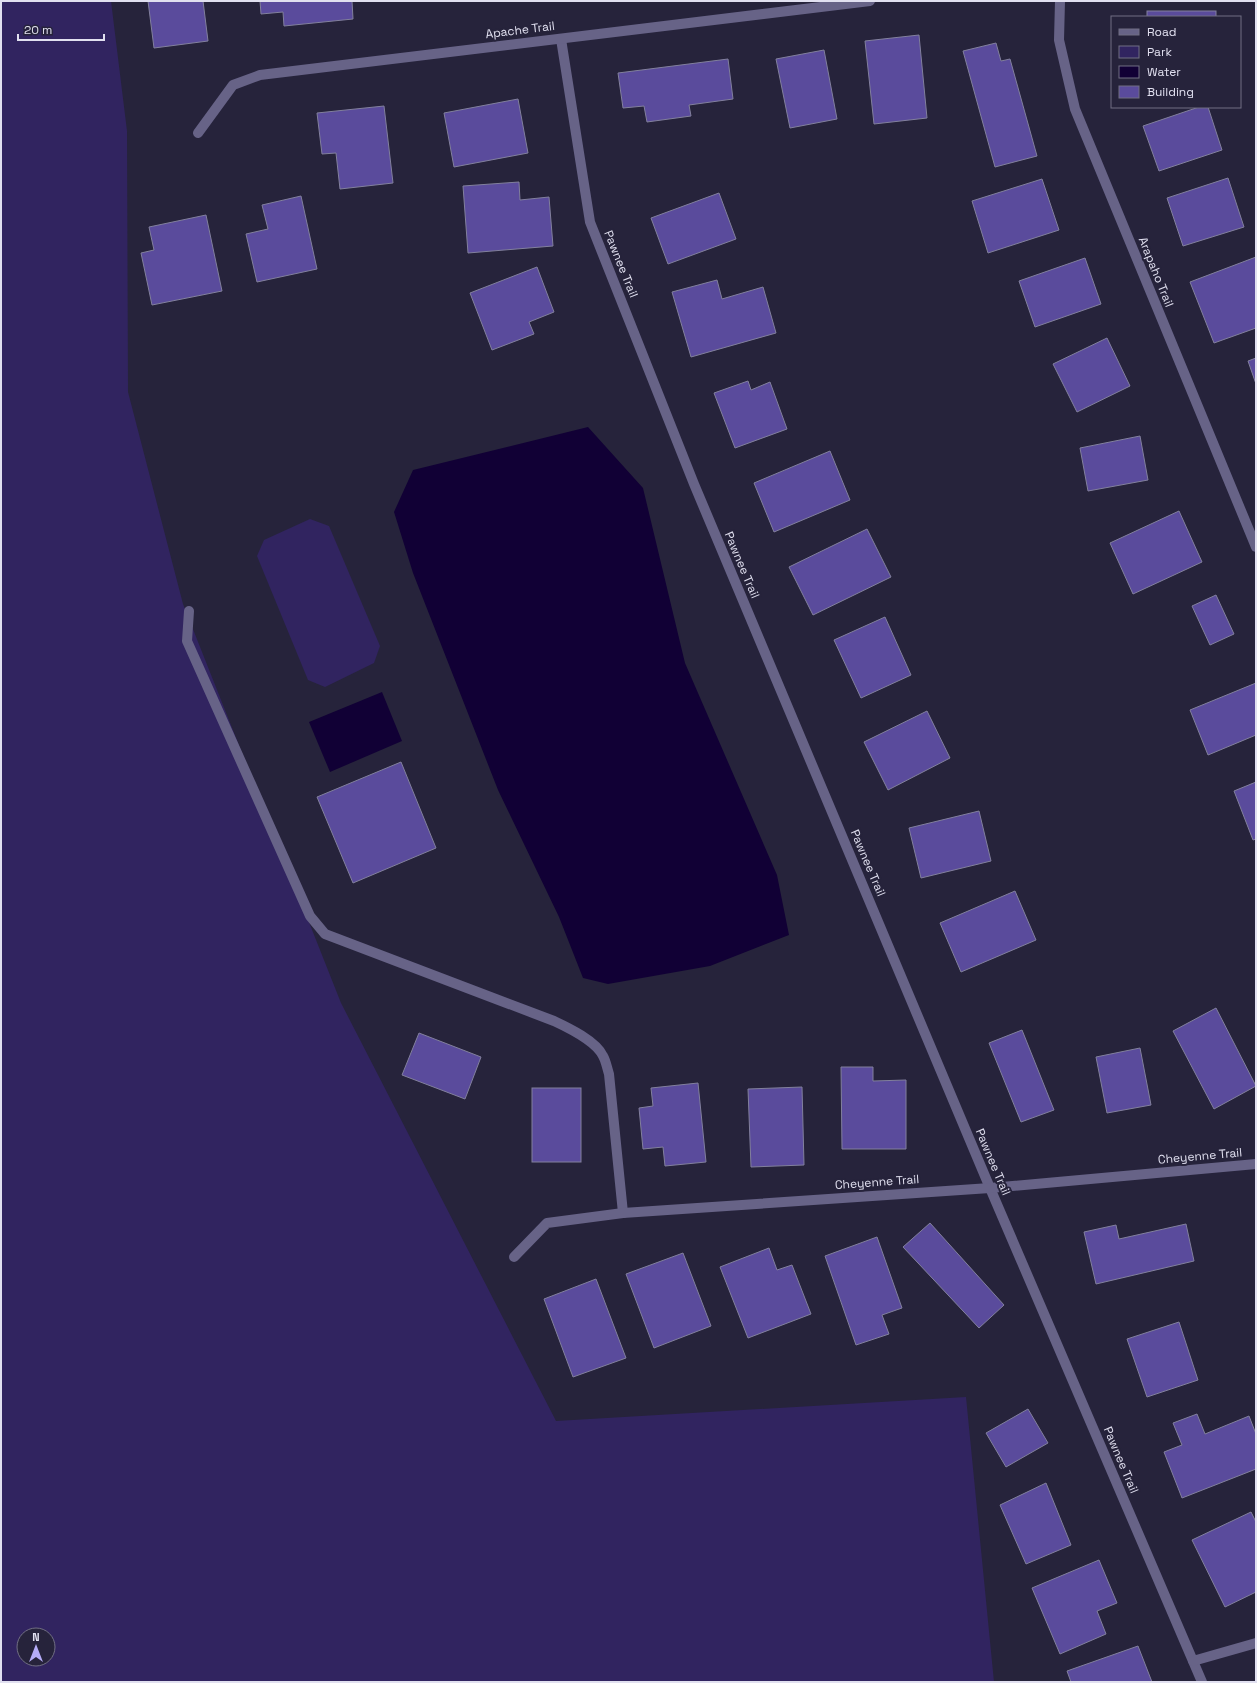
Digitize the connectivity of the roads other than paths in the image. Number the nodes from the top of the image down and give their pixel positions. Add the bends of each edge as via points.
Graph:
1 (870, 1) edge
2 (1060, 1) edge
3 (560, 39) junction
4 (198, 133) dead end
5 (1256, 547) edge
6 (189, 611) dead end
7 (1256, 1164) edge
8 (990, 1188) junction
9 (623, 1213) junction
10 (514, 1257) dead end
11 (1256, 1643) edge
12 (1193, 1661) junction
13 (1202, 1682) edge

1 - 3 street, Apache Trail
2 - 5 street, Arapaho Trail via 1059,40 1075,109
3 - 4 street, Apache Trail via 260,75 233,85
3 - 8 street, Pawnee Trail via 590,222 694,484
6 - 9 street via 187,641 310,916 325,934 554,1021 578,1033 594,1046 602,1054 609,1074
7 - 8 street, Cheyenne Trail
8 - 9 street, Cheyenne Trail
8 - 12 street, Pawnee Trail
9 - 10 street, Cheyenne Trail via 547,1223
11 - 12 street
12 - 13 street, Pawnee Trail

